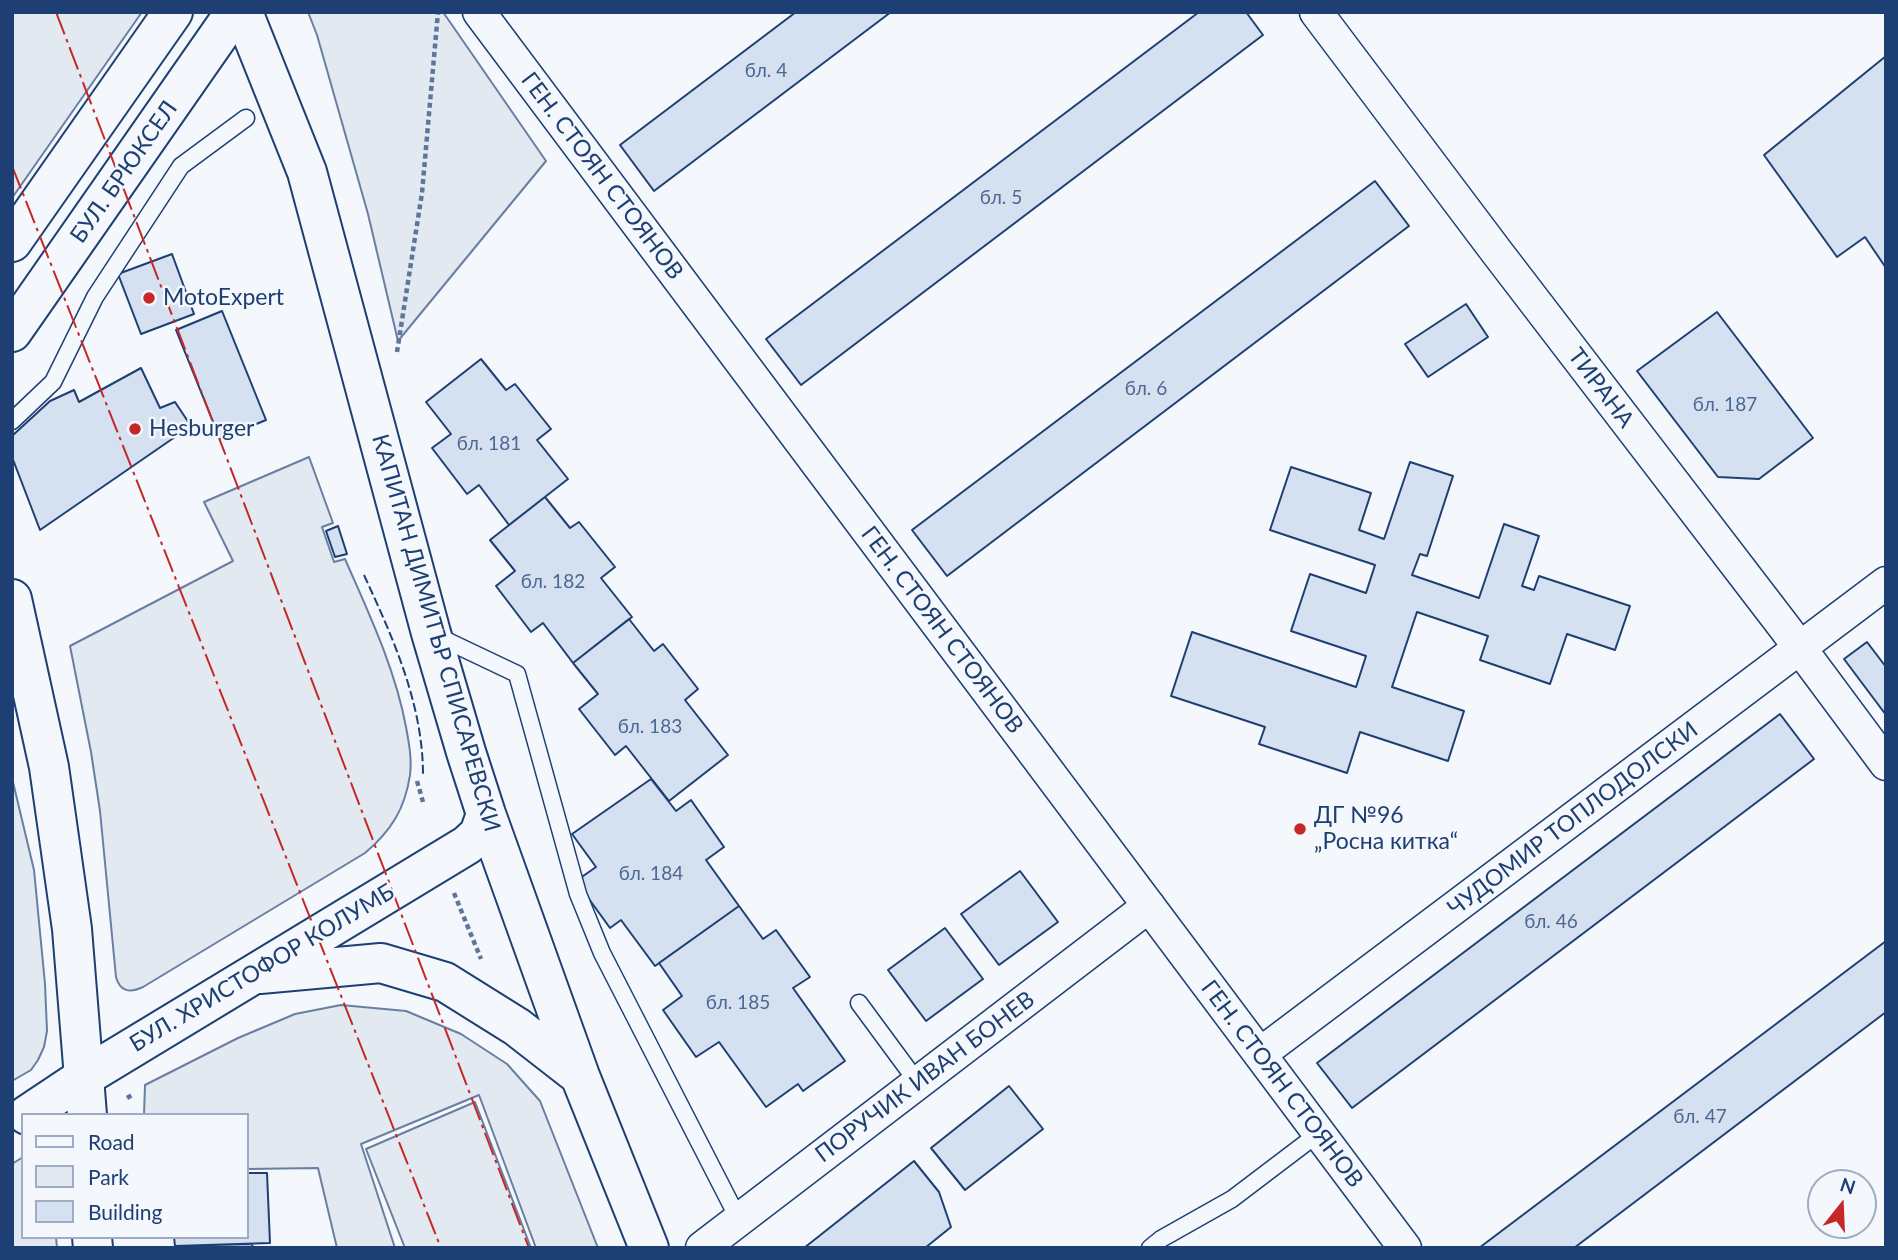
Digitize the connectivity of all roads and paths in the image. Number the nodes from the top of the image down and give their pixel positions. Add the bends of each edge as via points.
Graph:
1 (173, 12) edge
2 (235, 12) edge
3 (243, 12) edge
4 (438, 12) edge
5 (479, 12) edge
6 (1316, 12) edge
7 (246, 118) dead end
8 (12, 242) edge
9 (12, 332) edge
10 (397, 352) dead end
11 (12, 421) edge
12 (1886, 583) edge
13 (12, 599) edge
14 (432, 633) junction
15 (1800, 648) junction
16 (1886, 764) edge
17 (417, 781) dead end
18 (424, 802) dead end
19 (486, 814) junction
20 (454, 891) dead end
21 (1149, 906) junction
22 (483, 963) dead end
23 (251, 975) junction
24 (859, 1003) dead end
25 (1260, 1054) junction
26 (580, 1076) junction
27 (83, 1077) junction
28 (918, 1083) junction
29 (26, 1110) edge
30 (87, 1113) edge
31 (1319, 1133) junction
32 (739, 1220) junction
33 (649, 1248) edge
34 (702, 1248) edge
35 (1150, 1248) edge
36 (1405, 1248) edge

1 - 8 street
2 - 9 street, БУЛ. БРЮКСЕЛ
3 - 14 street, КАПИТАН ДИМИТЪР СПИСАРЕВСКИ via 307,172
4 - 10 path via 422,193
5 - 21 street, ГЕН. СТОЯН СТОЯНОВ
6 - 15 street, ТИРАНА
7 - 11 lane via 181,166 95,296 52,382
12 - 15 street, ЧУДОМИР ТОПЛОДОЛСКИ
13 - 27 street via 49,767 72,929
14 - 19 street, КАПИТАН ДИМИТЪР СПИСАРЕВСКИ
14 - 32 lane via 517,674 578,894 602,953
15 - 16 street, ТИРАНА
15 - 25 street, ЧУДОМИР ТОПЛОДОЛСКИ
17 - 18 path
19 - 23 street, БУЛ. ХРИСТОФОР КОЛУМБ via 479,834 467,845
19 - 26 street, КАПИТАН ДИМИТЪР СПИСАРЕВСКИ
20 - 22 path
21 - 25 street, ГЕН. СТОЯН СТОЯНОВ
21 - 28 street, ПОРУЧИК ИВАН БОНЕВ
23 - 26 street via 381,962 445,982 517,1027
23 - 27 street, БУЛ. ХРИСТОФОР КОЛУМБ
24 - 28 lane
25 - 31 street, ГЕН. СТОЯН СТОЯНОВ
26 - 33 street, КАПИТАН ДИМИТЪР СПИСАРЕВСКИ
27 - 29 street, БУЛ. ХРИСТОФОР КОЛУМБ
27 - 30 street
28 - 32 street, ПОРУЧИК ИВАН БОНЕВ
31 - 35 lane via 1232,1199
31 - 36 street, ГЕН. СТОЯН СТОЯНОВ
32 - 34 street, ПОРУЧИК ИВАН БОНЕВ

